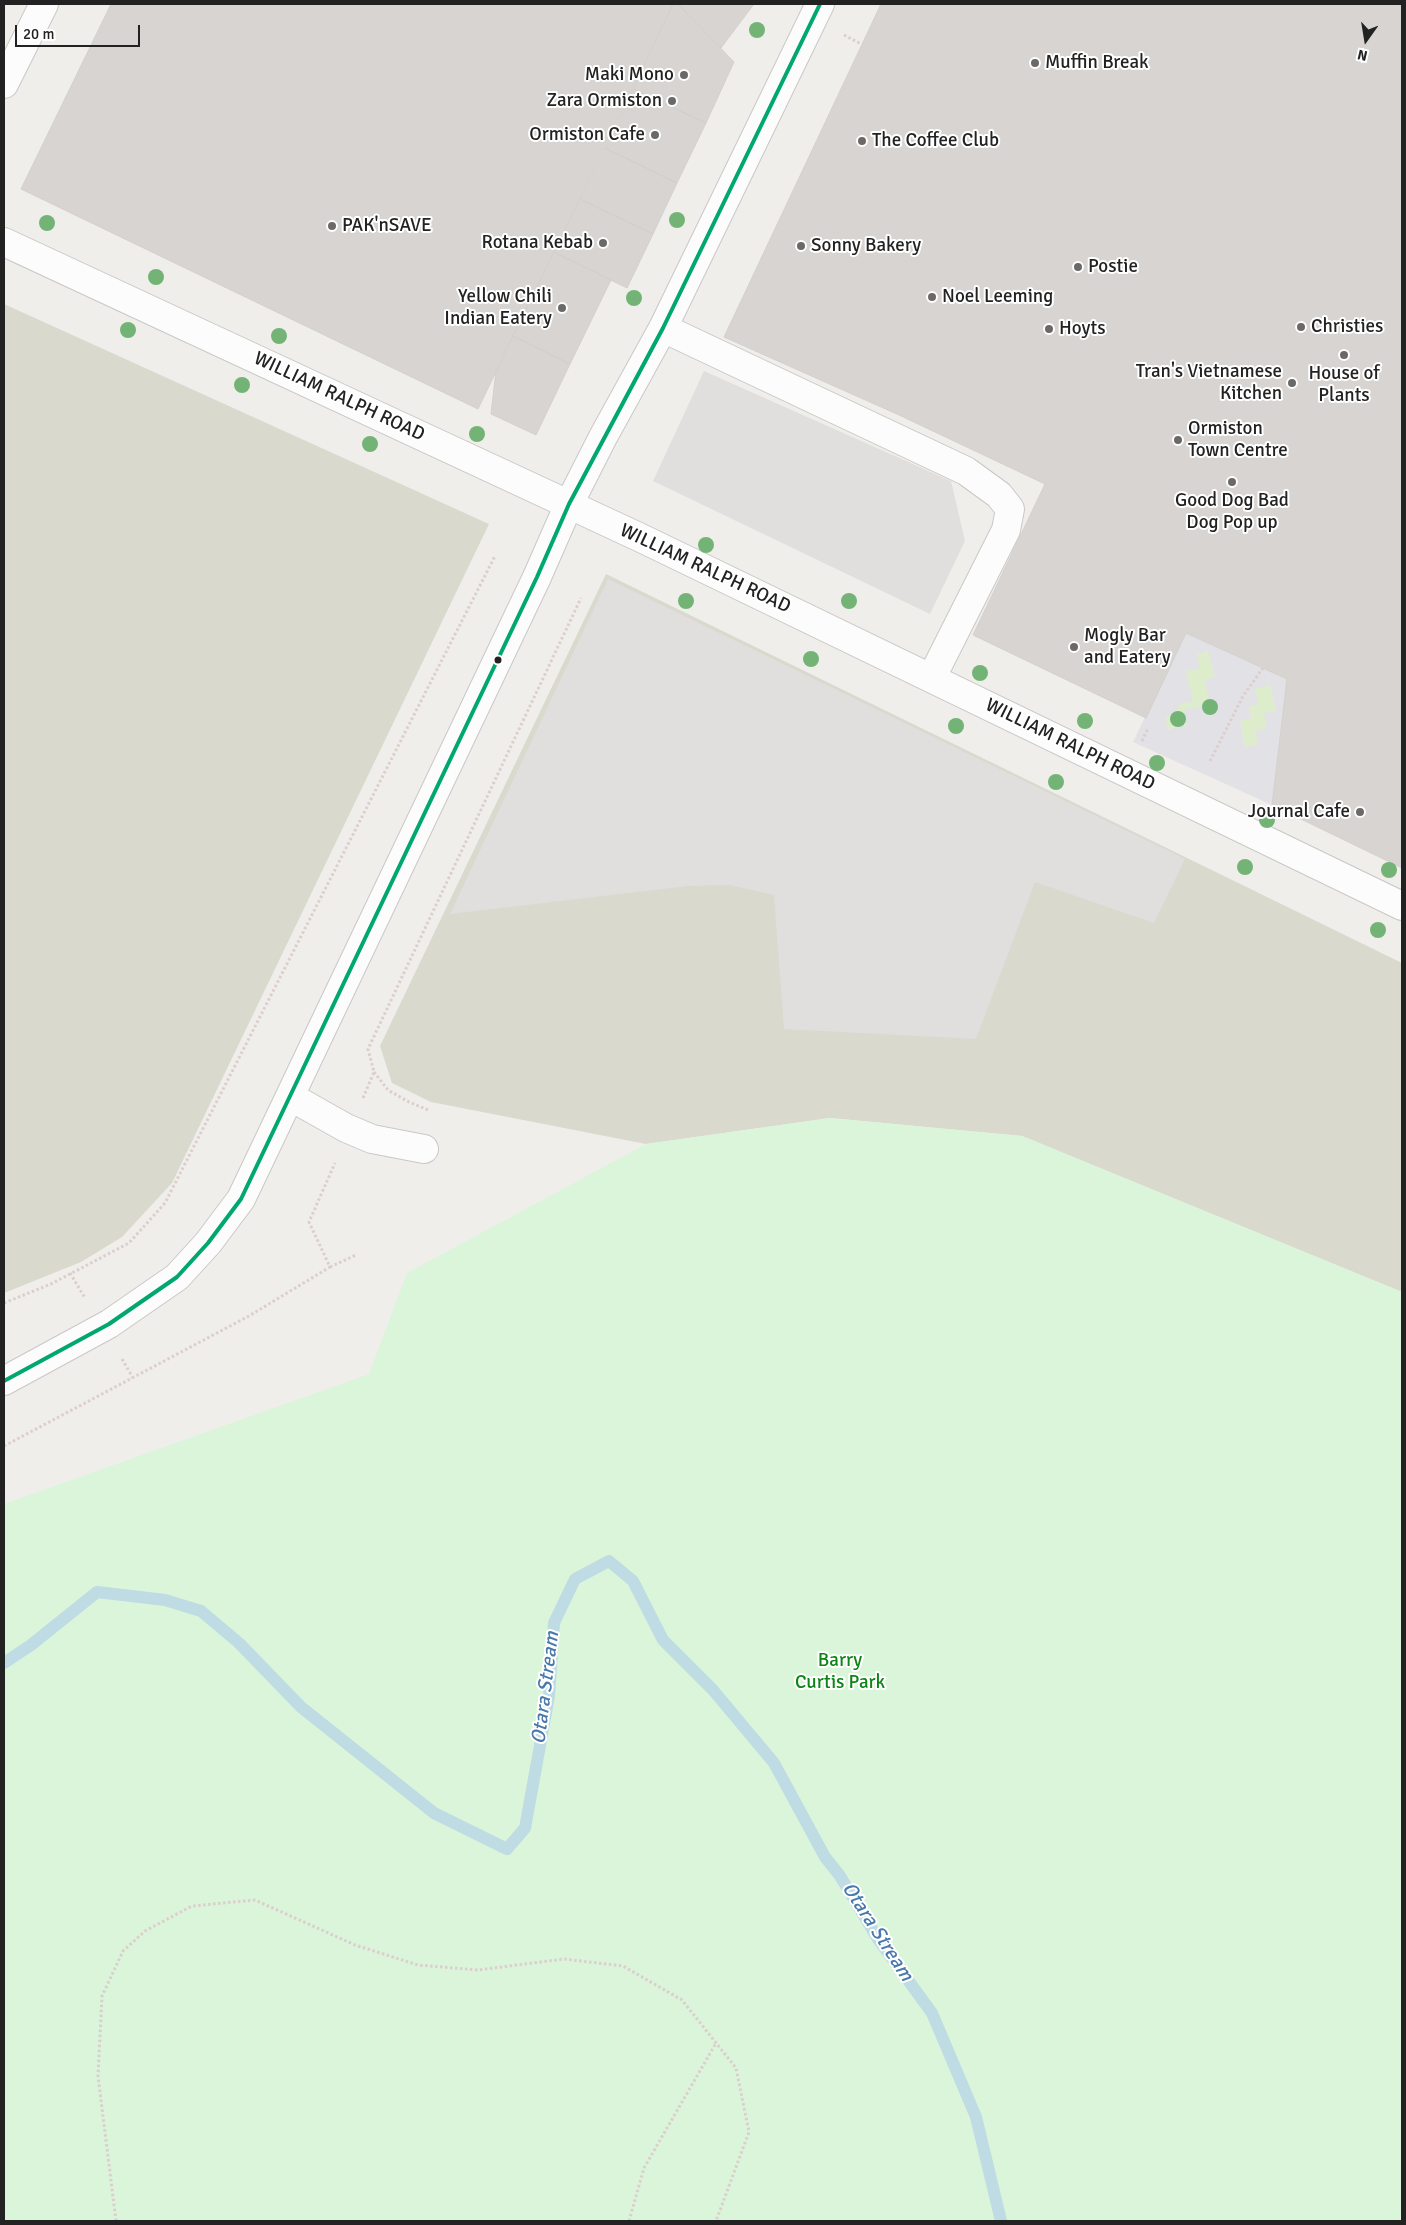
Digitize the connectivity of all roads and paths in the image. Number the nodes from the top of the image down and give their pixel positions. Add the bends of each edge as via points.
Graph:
1 (44, 4) edge
2 (820, 4) edge
3 (4, 84) edge
4 (4, 242) edge
5 (663, 328) junction
6 (569, 504) junction
7 (494, 556) dead end
8 (581, 598) dead end
9 (1263, 668) dead end
10 (932, 677) junction
11 (1210, 761) dead end
12 (1402, 906) edge
13 (374, 1072) junction
14 (291, 1097) junction
15 (363, 1098) dead end
16 (428, 1110) dead end
17 (424, 1149) dead end
18 (325, 1186) dead end
19 (356, 1255) dead end
20 (330, 1267) junction
21 (4, 1303) edge
22 (4, 1381) edge
23 (4, 1446) edge
24 (716, 2043) junction
25 (116, 2221) edge
26 (629, 2221) edge
27 (716, 2221) edge

1 - 3 street
2 - 5 street
4 - 6 street, WILLIAM RALPH ROAD
5 - 6 street
5 - 10 street via 966,471 999,495 1010,509 1006,530
6 - 10 street, WILLIAM RALPH ROAD
6 - 14 street
7 - 21 path via 165,1204 129,1243 51,1284
8 - 13 path via 368,1050
9 - 11 path via 1242,696
10 - 12 street, WILLIAM RALPH ROAD
13 - 15 path
13 - 16 path via 388,1090
14 - 17 street via 372,1140
14 - 22 street via 241,1199 177,1277 109,1324
18 - 20 path via 309,1222
19 - 20 path
20 - 23 path via 249,1316
24 - 25 path via 682,2000 623,1966 564,1959 478,1970 418,1965 355,1945 255,1900 192,1906 145,1931 123,1951 102,1996 98,2076
24 - 26 path via 644,2168
24 - 27 path via 736,2068 749,2132

